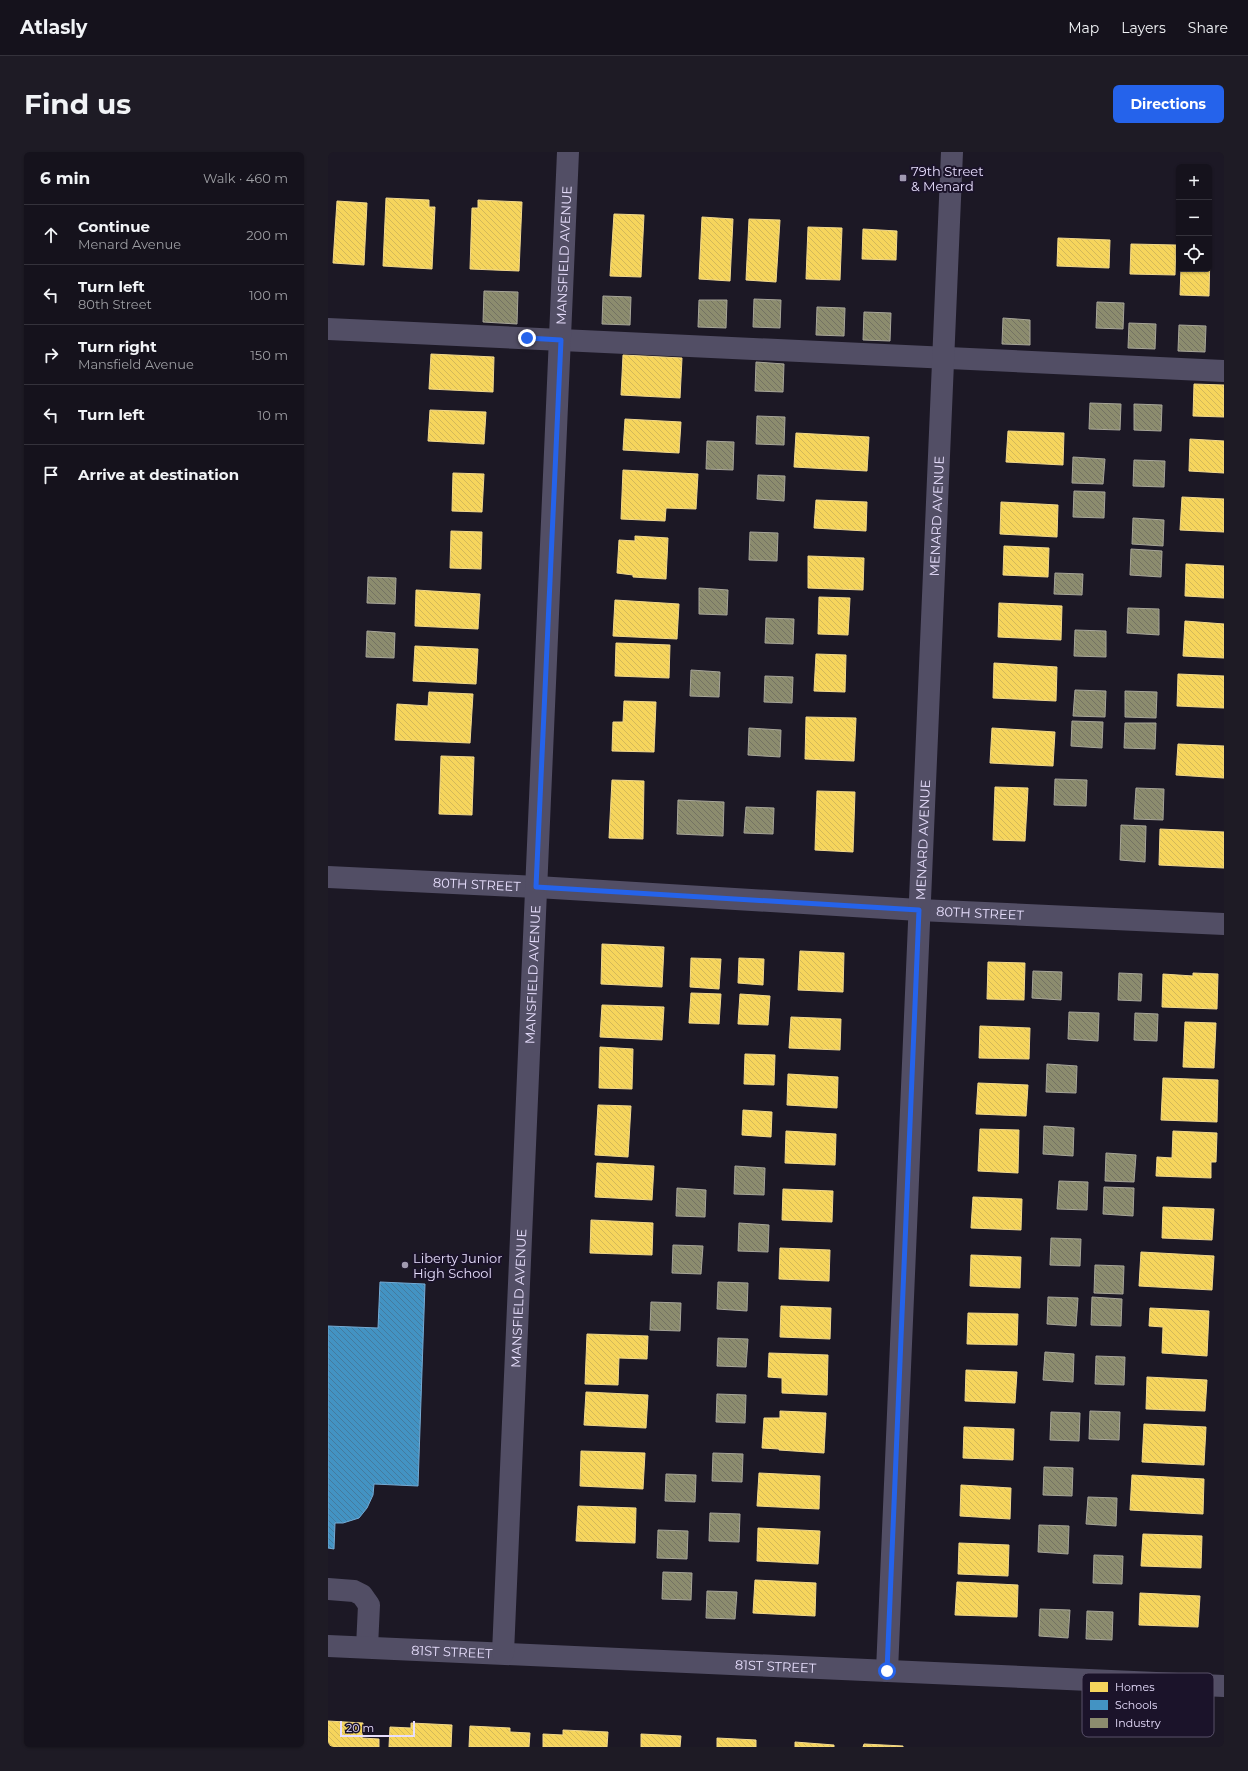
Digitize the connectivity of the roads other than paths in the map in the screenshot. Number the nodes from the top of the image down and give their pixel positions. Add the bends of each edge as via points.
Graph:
1 (568, 152) edge
2 (952, 152) edge
3 (328, 329) edge
4 (561, 340) junction
5 (943, 358) junction
6 (1224, 371) edge
7 (328, 877) edge
8 (536, 887) junction
9 (919, 910) junction
10 (1224, 924) edge
11 (328, 1589) edge
12 (328, 1646) edge
13 (367, 1647) junction
14 (503, 1654) junction
15 (887, 1671) junction
16 (1082, 1680) edge
17 (1214, 1686) edge
18 (1224, 1686) edge

1 - 4 street, MANSFIELD AVENUE
2 - 5 street, MENARD AVENUE
3 - 4 street
4 - 5 street
4 - 8 street, MANSFIELD AVENUE
5 - 6 street
5 - 9 street, MENARD AVENUE
7 - 8 street, 80TH STREET
8 - 9 street, 80TH STREET
8 - 14 street, MANSFIELD AVENUE
9 - 10 street, 80TH STREET
9 - 15 street, MENARD AVENUE
11 - 13 street via 354,1591 362,1595 369,1605
12 - 13 street, 81ST STREET
13 - 14 street, 81ST STREET
14 - 15 street, 81ST STREET
15 - 16 street, 81ST STREET
17 - 18 street, 81ST STREET

